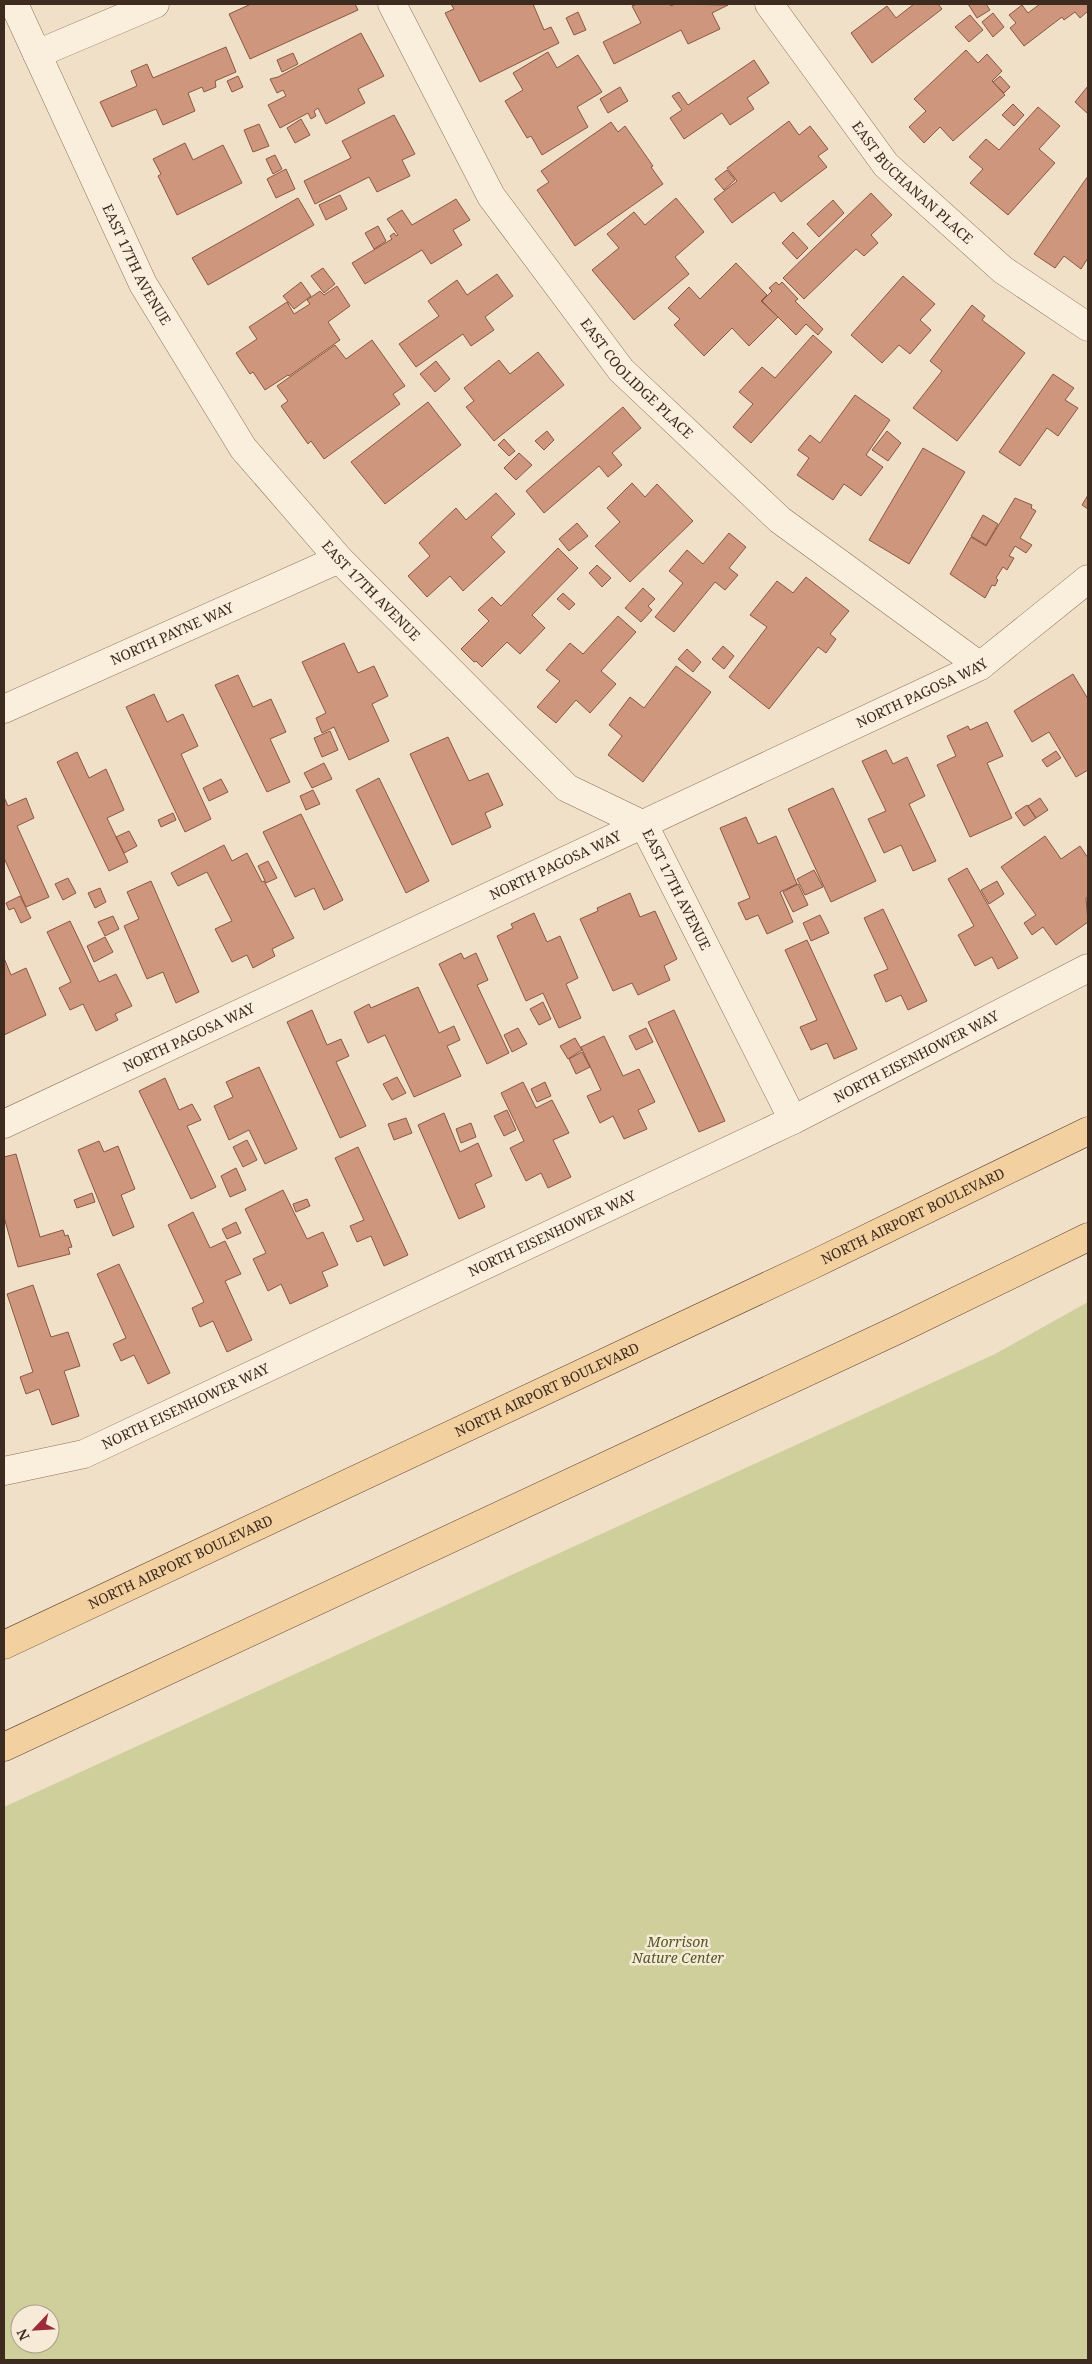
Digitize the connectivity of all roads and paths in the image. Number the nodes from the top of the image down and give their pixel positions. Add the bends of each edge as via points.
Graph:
1 (14, 4) edge
2 (155, 4) edge
3 (392, 4) edge
4 (769, 4) edge
5 (37, 54) junction
6 (1088, 327) edge
7 (339, 559) junction
8 (1088, 578) edge
9 (980, 666) junction
10 (4, 710) edge
11 (644, 825) junction
12 (1088, 968) edge
13 (793, 1120) junction
14 (4, 1124) edge
15 (1088, 1131) edge
16 (1088, 1237) edge
17 (4, 1471) edge
18 (4, 1645) edge
19 (4, 1747) edge

1 - 5 street, EAST 17TH AVENUE
2 - 5 street
3 - 9 street, EAST COOLIDGE PLACE via 491,196 620,370 780,520
4 - 6 street, EAST BUCHANAN PLACE via 886,166 1003,270
5 - 7 street, EAST 17TH AVENUE via 143,284 243,448
7 - 10 street, NORTH PAYNE WAY
7 - 11 street, EAST 17TH AVENUE via 567,788
8 - 9 street, NORTH PAGOSA WAY
9 - 11 street, NORTH PAGOSA WAY
11 - 13 street, EAST 17TH AVENUE
11 - 14 street, NORTH PAGOSA WAY
12 - 13 street, NORTH EISENHOWER WAY
13 - 17 street, NORTH EISENHOWER WAY via 84,1454
15 - 18 main road, NORTH AIRPORT BOULEVARD via 810,1266
16 - 19 main road

